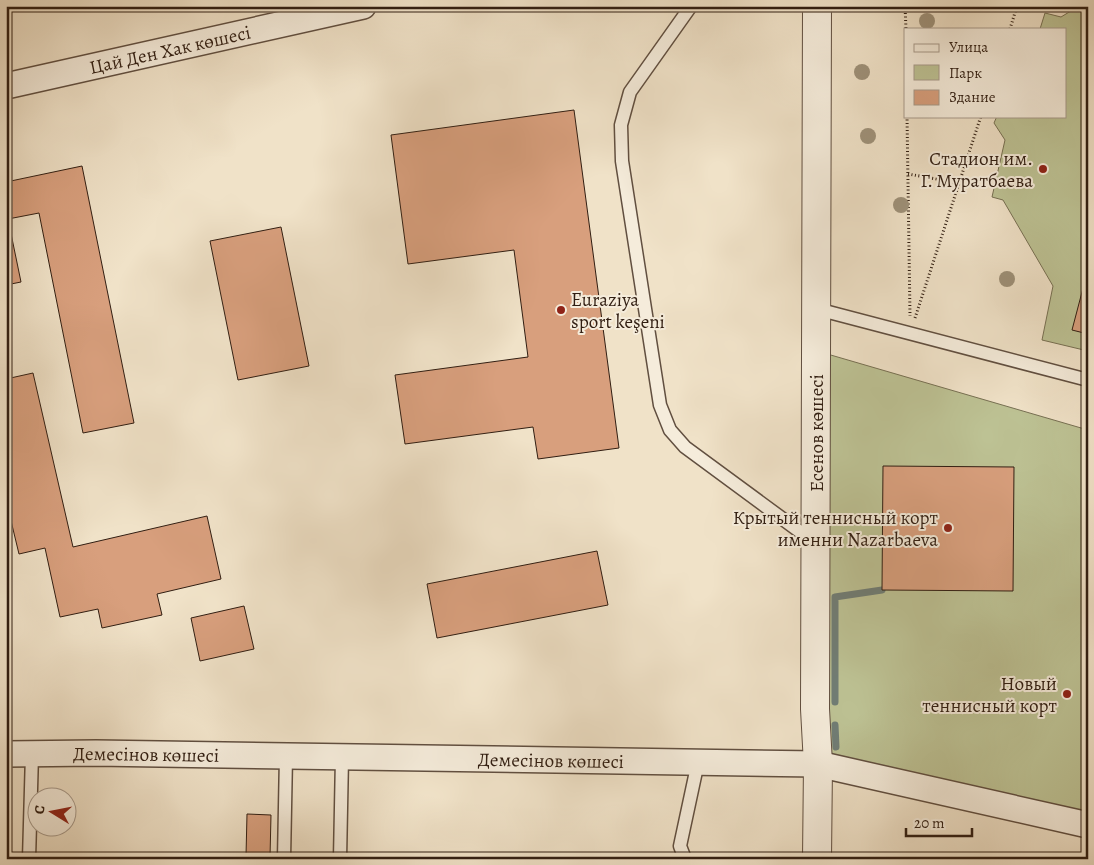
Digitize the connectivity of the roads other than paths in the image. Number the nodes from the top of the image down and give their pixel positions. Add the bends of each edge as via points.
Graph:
1 (363, 6) edge
2 (691, 6) edge
3 (817, 6) edge
4 (6, 86) edge
5 (816, 309) junction
6 (1088, 380) edge
7 (816, 544) junction
8 (6, 754) edge
9 (32, 754) junction
10 (286, 756) junction
11 (342, 756) junction
12 (698, 762) junction
13 (818, 764) junction
14 (1088, 825) edge
15 (30, 859) edge
16 (284, 859) edge
17 (340, 859) edge
18 (685, 859) edge
19 (817, 859) edge

1 - 4 street, Цай Ден Хак көшесі
2 - 7 lane via 630,92 621,125 622,161 660,405 670,430 685,447
3 - 5 street, Есенов көшесі
5 - 6 lane
5 - 7 street, Есенов көшесі
7 - 13 street, Есенов көшесі
8 - 9 street, Демесінов көшесі
9 - 10 street, Демесінов көшесі via 96,752
9 - 15 lane
10 - 11 street, Демесінов көшесі
10 - 16 lane
11 - 12 street, Демесінов көшесі
11 - 17 lane
12 - 13 street, Демесінов көшесі
12 - 18 lane via 680,846
13 - 14 street, Демесінов көшесі
13 - 19 street, Есенов көшесі

